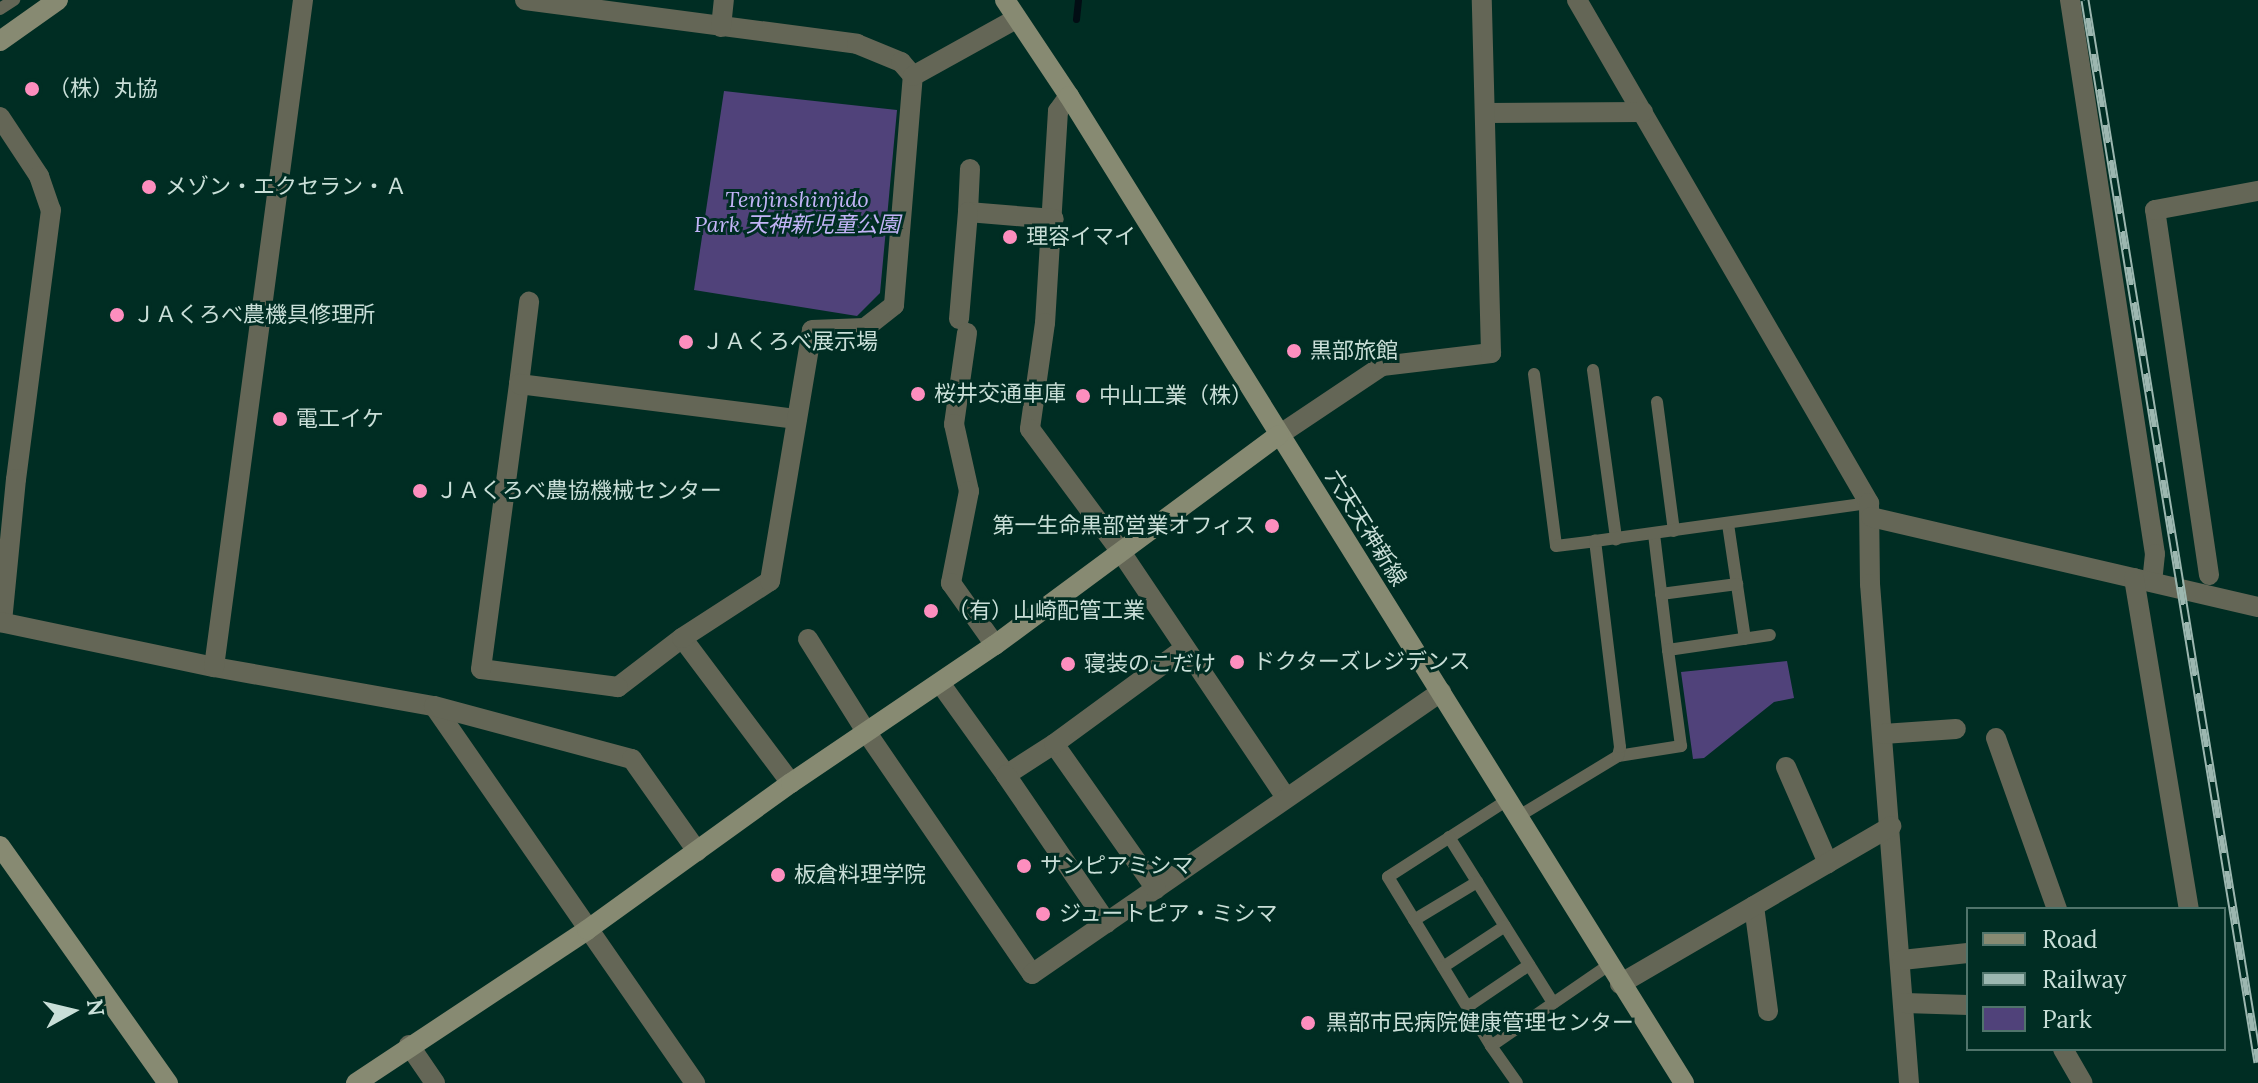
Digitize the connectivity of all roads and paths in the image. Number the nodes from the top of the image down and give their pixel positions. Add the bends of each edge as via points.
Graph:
1 (14, 0) edge
2 (58, 0) edge
3 (303, 0) edge
4 (525, 0) edge
5 (724, 0) edge
6 (1005, 0) edge
7 (1482, 0) edge
8 (1577, 0) edge
9 (2070, 0) edge
10 (0, 9) edge
11 (1016, 19) junction
12 (721, 27) junction
13 (0, 41) edge
14 (913, 76) junction
15 (1069, 96) junction
16 (1643, 112) junction
17 (1486, 113) junction
18 (0, 117) edge
19 (970, 169) dead end
20 (2258, 191) edge
21 (968, 212) junction
22 (1054, 219) junction
23 (529, 302) dead end
24 (1593, 370) dead end
25 (1534, 374) dead end
26 (519, 384) junction
27 (1657, 402) dead end
28 (797, 419) junction
29 (1279, 435) junction
30 (1870, 510) junction
31 (1728, 524) junction
32 (1674, 531) junction
33 (1654, 534) junction
34 (1616, 539) junction
35 (1595, 541) junction
36 (1121, 552) junction
37 (2209, 575) dead end
38 (2143, 580) junction
39 (1737, 584) junction
40 (1661, 594) junction
41 (2258, 607) edge
42 (1, 622) edge
43 (1770, 635) dead end
44 (682, 638) junction
45 (808, 639) dead end
46 (1745, 639) junction
47 (995, 645) junction
48 (1184, 649) junction
49 (1668, 650) junction
50 (214, 667) junction
51 (940, 683) junction
52 (1441, 692) junction
53 (434, 706) junction
54 (1956, 729) dead end
55 (867, 733) junction
56 (1883, 734) junction
57 (1996, 738) dead end
58 (1054, 744) junction
59 (1618, 756) junction
60 (1786, 767) dead end
61 (1006, 775) junction
62 (791, 783) junction
63 (1285, 796) junction
64 (1514, 807) junction
65 (1891, 826) junction
66 (1449, 837) junction
67 (0, 846) edge
68 (697, 851) junction
69 (1828, 863) junction
70 (1477, 882) junction
71 (1156, 889) junction
72 (1754, 906) junction
73 (2056, 907) edge
74 (2189, 907) edge
75 (1414, 920) junction
76 (1107, 923) junction
77 (1505, 926) junction
78 (587, 930) junction
79 (1966, 953) edge
80 (1902, 960) junction
81 (1529, 965) junction
82 (1609, 965) junction
83 (1443, 967) junction
84 (1620, 984) junction
85 (1553, 1003) junction
86 (1905, 1003) junction
87 (1966, 1005) edge
88 (1467, 1007) junction
89 (1768, 1011) dead end
90 (409, 1045) junction
91 (1491, 1046) junction
92 (2064, 1051) edge
93 (168, 1083) edge
94 (356, 1083) edge
95 (435, 1083) edge
96 (695, 1083) edge
97 (1517, 1083) edge
98 (1684, 1083) edge
99 (1909, 1083) edge
100 (2083, 1083) edge

1 - 10 lane
2 - 13 street
3 - 50 street
4 - 12 street
5 - 12 street
6 - 11 street, 六天天神新線
7 - 17 street
8 - 16 street
9 - 38 street via 2155,554
11 - 14 street
11 - 15 street, 六天天神新線
12 - 14 street via 857,44 901,62
14 - 28 street via 894,305 865,328 812,330
15 - 22 street via 1058,111
15 - 29 street, 六天天神新線
16 - 17 street
16 - 30 street
17 - 29 street via 1491,353 1382,366
18 - 42 street via 39,176 51,210
19 - 21 street
20 - 37 street via 2155,210
21 - 22 street
21 - 47 street via 954,424 969,491 951,583
22 - 36 street via 1030,429
23 - 26 street
24 - 34 lane
25 - 35 lane via 1556,546
26 - 28 street
26 - 44 street via 481,669 618,687
27 - 32 lane
28 - 44 street via 770,581
29 - 36 street
29 - 52 street, 六天天神新線
30 - 31 lane
30 - 38 street
30 - 56 street via 1870,584
31 - 32 lane
31 - 39 lane
32 - 33 lane
33 - 34 lane
33 - 40 lane
34 - 35 lane
35 - 59 lane
36 - 47 street
36 - 48 street
38 - 41 street
38 - 74 street
39 - 40 lane
39 - 46 lane
40 - 49 lane
42 - 50 street
43 - 46 lane
44 - 62 street
45 - 55 street
46 - 49 lane
47 - 51 street
48 - 58 street
48 - 63 street
49 - 59 lane via 1681,746
50 - 53 street
51 - 55 street
51 - 61 street
52 - 63 street
52 - 64 street, 六天天神新線
53 - 68 street via 632,759
53 - 78 street
54 - 56 street
55 - 62 street
55 - 76 street via 1032,974
56 - 65 street
57 - 73 street
58 - 61 street
58 - 71 street
59 - 64 lane
60 - 69 street
61 - 76 street
62 - 68 street
63 - 71 street
64 - 66 lane
64 - 82 street, 六天天神新線
65 - 69 street
65 - 80 street
66 - 70 lane
66 - 75 lane via 1388,877
67 - 93 street
68 - 78 street
69 - 72 street
70 - 75 lane
70 - 77 lane
71 - 76 street
72 - 84 street
72 - 89 street
75 - 83 lane
77 - 81 lane
77 - 83 lane
78 - 90 street
78 - 96 street
79 - 80 street
80 - 86 street
81 - 85 lane
81 - 88 lane
82 - 84 street, 六天天神新線
82 - 85 lane
83 - 88 lane
84 - 98 street, 六天天神新線
85 - 91 lane
86 - 87 street
86 - 99 street
88 - 91 lane
90 - 94 street
90 - 95 street
91 - 97 lane
92 - 100 street

